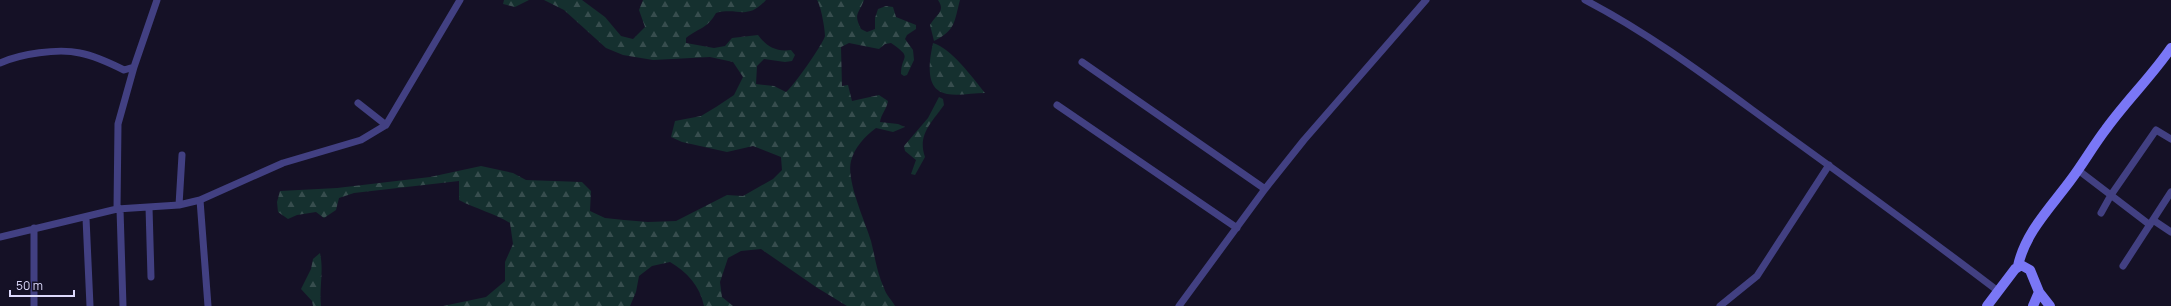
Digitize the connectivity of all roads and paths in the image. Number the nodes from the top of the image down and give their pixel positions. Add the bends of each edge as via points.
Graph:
1 (158, 0) edge
2 (460, 0) edge
3 (1426, 0) edge
4 (1585, 0) edge
5 (2171, 48) edge
6 (1082, 62) dead end
7 (0, 63) edge
8 (134, 67) junction
9 (358, 103) dead end
10 (1057, 105) dead end
11 (386, 125) junction
12 (2171, 139) edge
13 (182, 155) dead end
14 (1829, 165) junction
15 (2078, 170) junction
16 (1265, 189) junction
17 (2171, 192) edge
18 (2111, 195) junction
19 (200, 200) junction
20 (179, 205) junction
21 (149, 207) junction
22 (118, 209) junction
23 (2102, 213) dead end
24 (86, 218) junction
25 (2152, 223) junction
26 (34, 228) junction
27 (1237, 228) junction
28 (2171, 232) edge
29 (0, 237) edge
30 (2018, 266) junction
31 (2123, 266) dead end
32 (151, 277) dead end
33 (1998, 291) junction
34 (2039, 292) junction
35 (34, 306) edge
36 (90, 306) edge
37 (123, 306) edge
38 (208, 306) edge
39 (1179, 306) edge
40 (1720, 306) edge
41 (1987, 306) edge
42 (2033, 306) edge
43 (2050, 306) edge

1 - 8 street
2 - 11 street
3 - 16 street via 1304,140
4 - 14 street via 1694,68
5 - 15 street via 2153,74 2107,128
6 - 16 street
7 - 8 street via 29,55 66,52 79,53 124,70
8 - 22 street via 118,124
9 - 11 street
10 - 27 street
11 - 19 street via 361,140 283,163
12 - 18 street via 2156,130
13 - 20 street
14 - 33 street
14 - 40 street via 1757,276
15 - 18 street
15 - 30 street via 2030,234
16 - 27 street
17 - 25 street
18 - 23 street
18 - 25 street
19 - 20 street
19 - 38 street
20 - 21 street
21 - 22 street
21 - 32 street
22 - 24 street
22 - 37 street
24 - 26 street
24 - 36 street
25 - 28 street
25 - 31 street
26 - 29 street
26 - 35 street
27 - 39 street
30 - 33 street
30 - 34 street via 2025,266 2030,270
33 - 41 street
34 - 42 street
34 - 43 street

